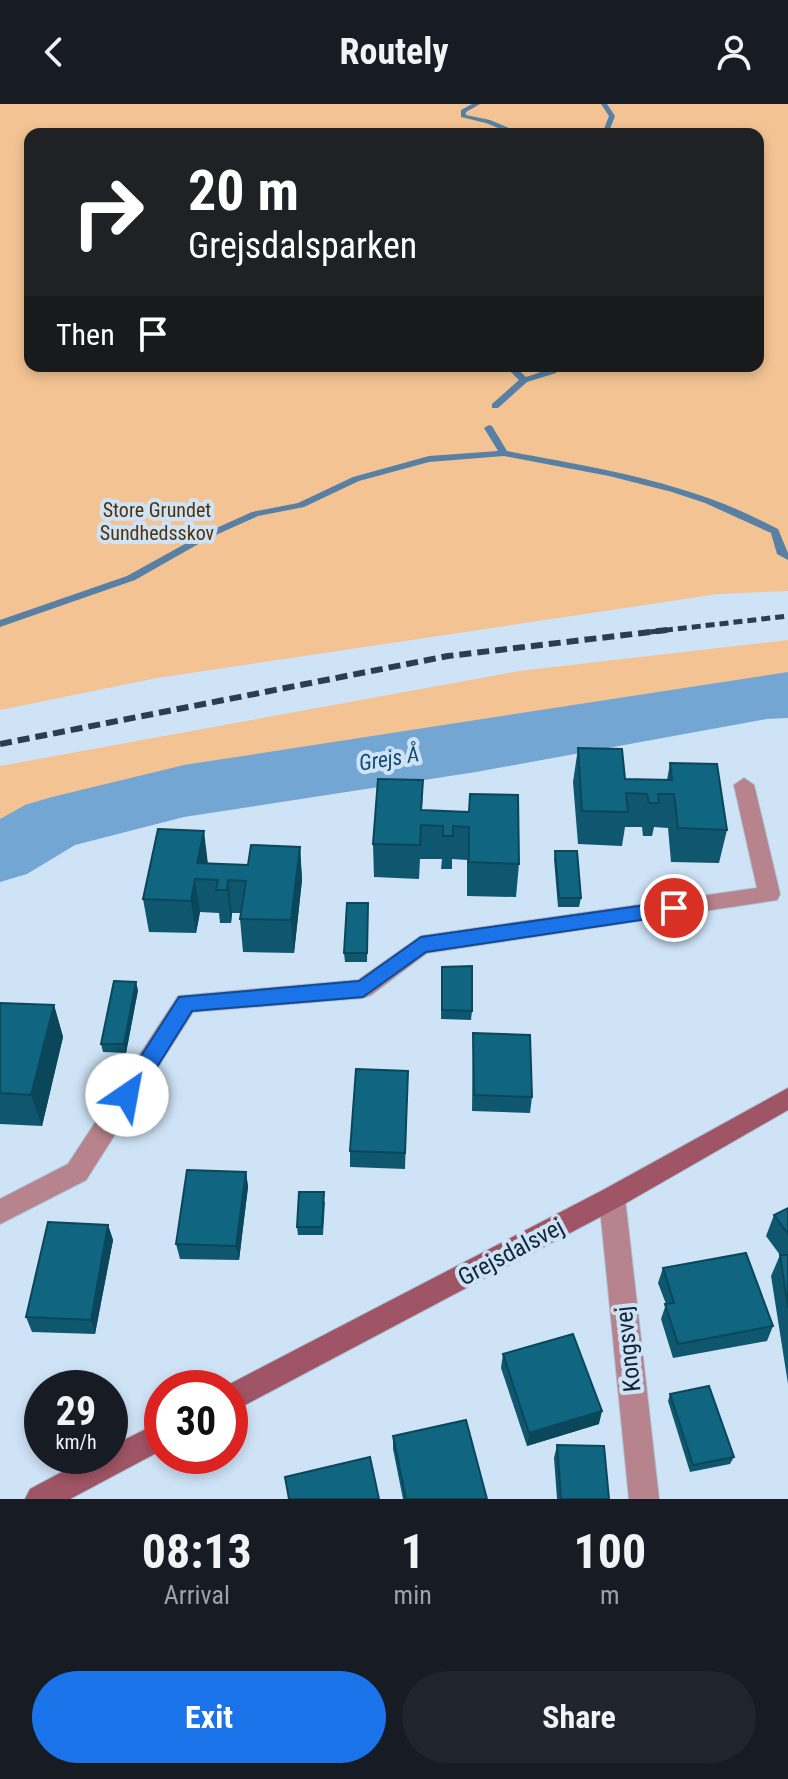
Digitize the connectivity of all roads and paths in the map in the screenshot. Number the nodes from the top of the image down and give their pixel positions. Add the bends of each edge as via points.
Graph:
1 (744, 785) dead end
2 (788, 1098) edge
3 (612, 1198) junction
4 (0, 1212) edge
5 (248, 1390) edge
6 (144, 1444) edge
7 (40, 1499) edge
8 (644, 1499) edge

1 - 4 street via 769,894 421,945 363,989 186,1003 77,1172
2 - 3 street, Grejsdalsvej
3 - 5 street, Grejsdalsvej
3 - 8 street, Kongsvej
6 - 7 street

